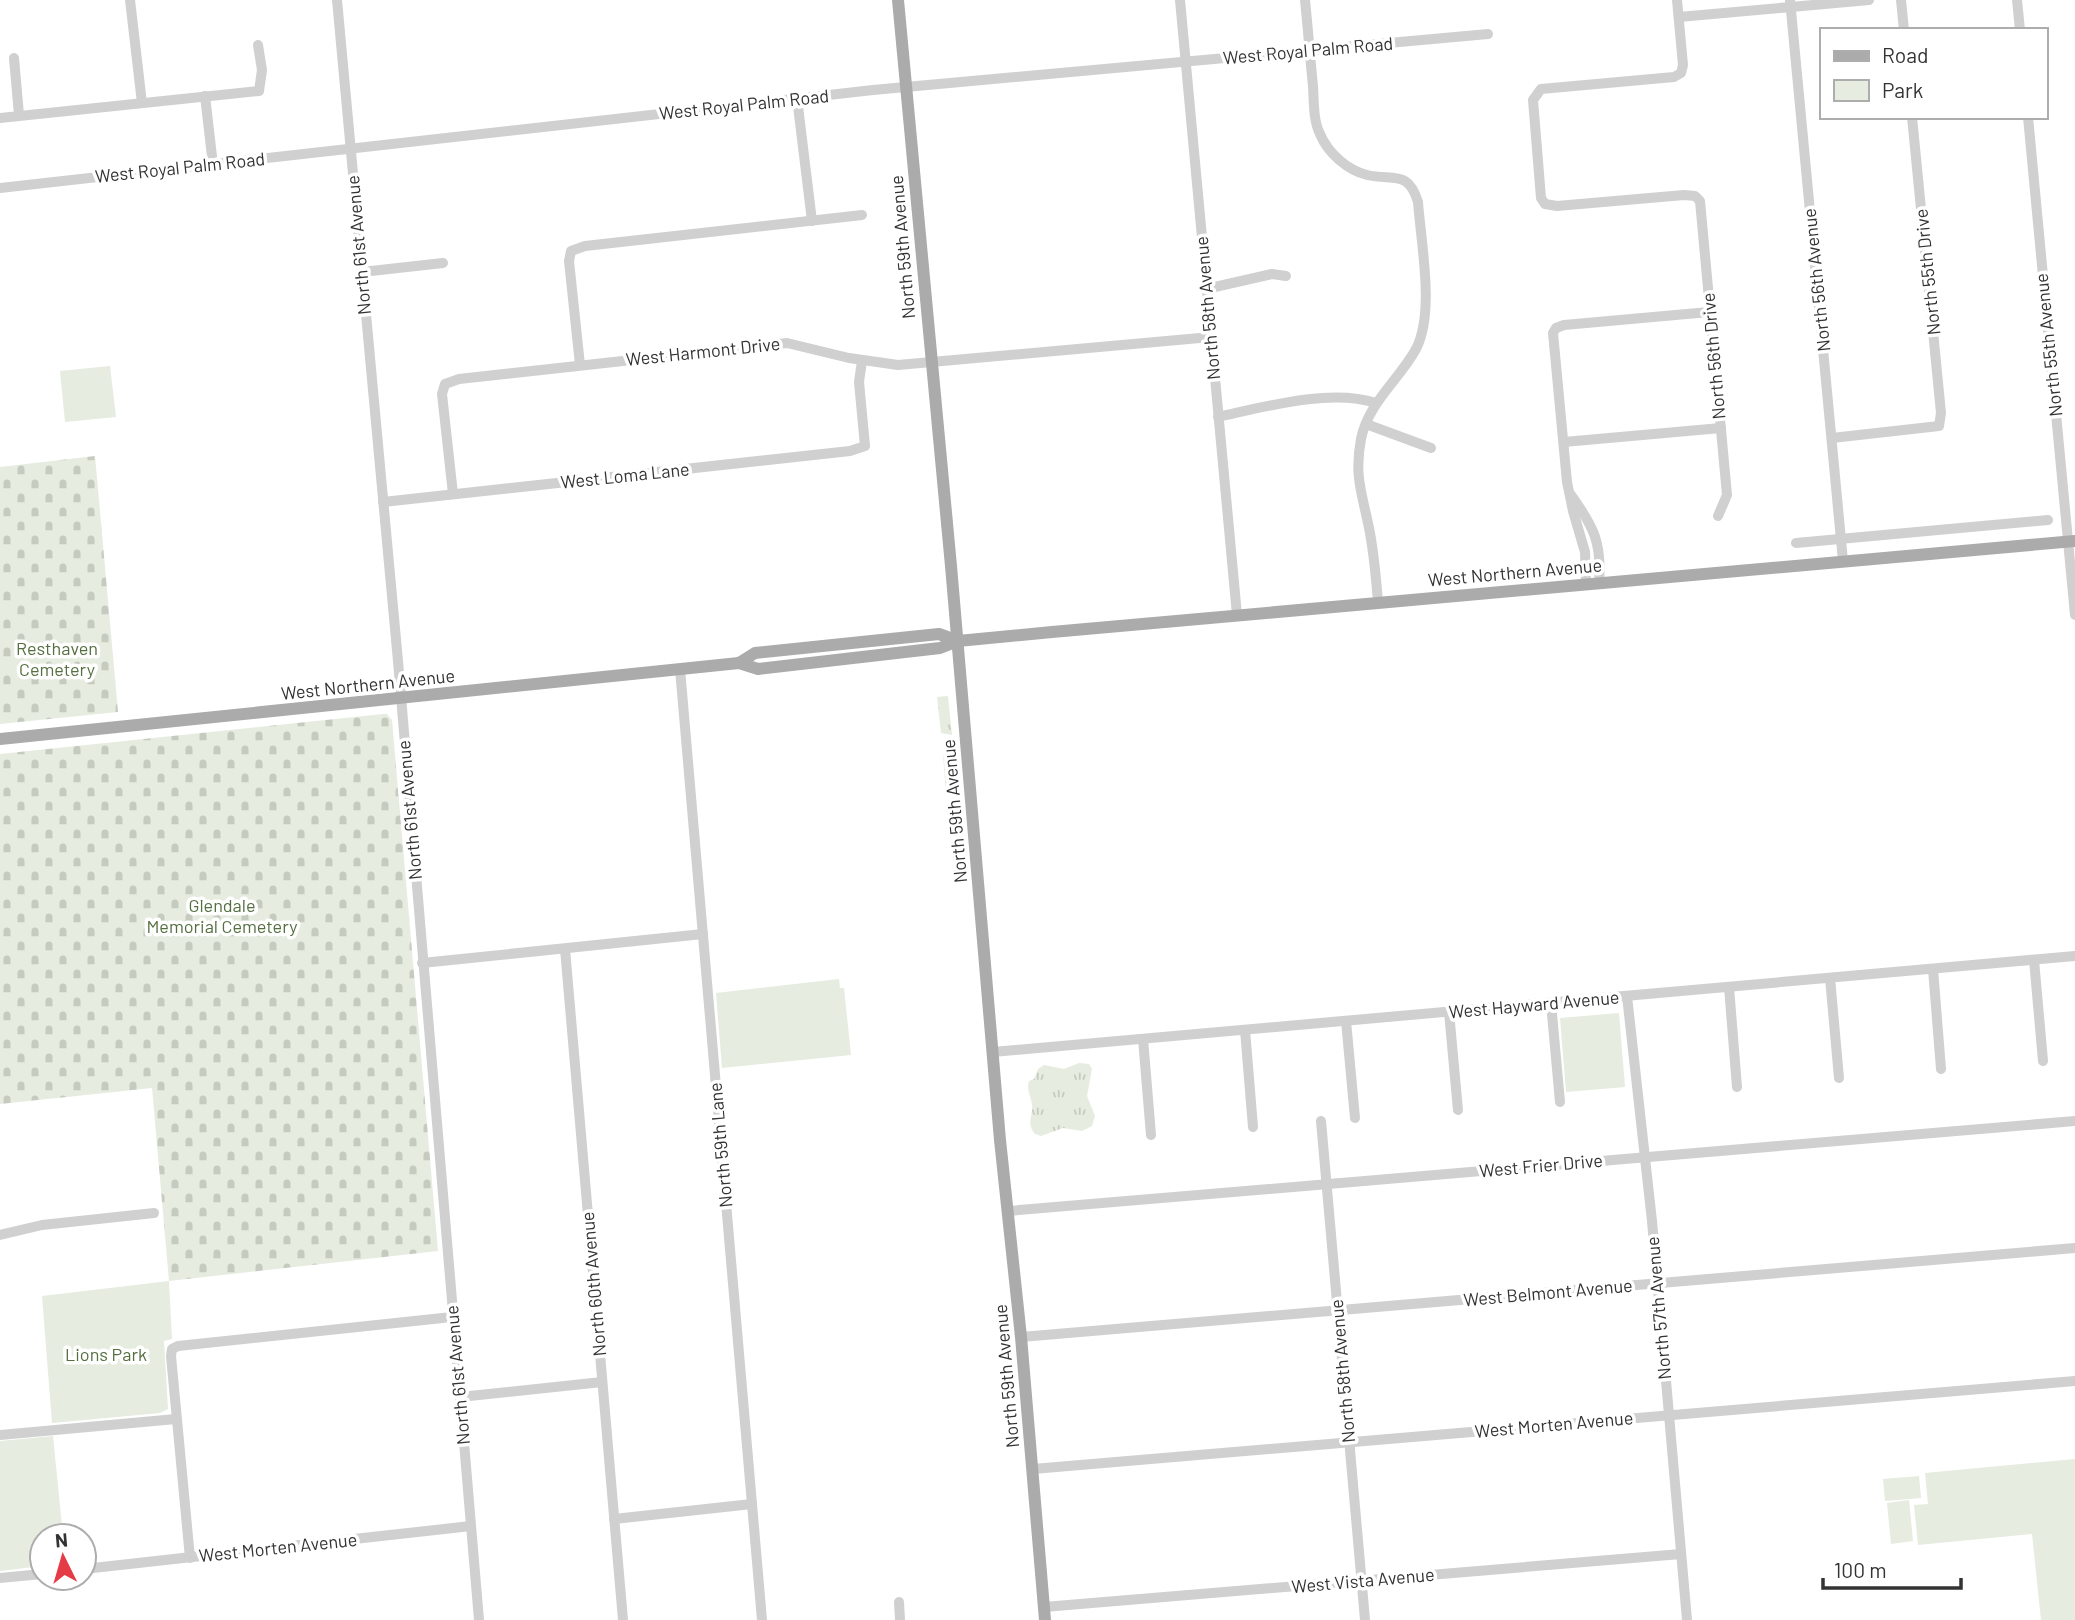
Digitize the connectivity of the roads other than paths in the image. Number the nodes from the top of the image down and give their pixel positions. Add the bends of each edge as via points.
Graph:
1 (130, 0) edge
2 (337, 0) edge
3 (898, 0) edge
4 (1180, 0) edge
5 (1305, 0) edge
6 (1677, 0) edge
7 (1870, 0) edge
8 (1901, 0) edge
9 (2017, 0) edge
10 (1790, 4) edge
11 (1679, 17) junction
12 (1904, 28) edge
13 (2020, 28) edge
14 (1488, 34) dead end
15 (258, 45) dead end
16 (1310, 51) junction
17 (14, 58) dead end
18 (1186, 62) junction
19 (906, 87) junction
20 (205, 96) junction
21 (797, 98) junction
22 (142, 103) junction
23 (19, 115) junction
24 (0, 117) edge
25 (1912, 119) edge
26 (2028, 119) edge
27 (351, 149) junction
28 (213, 165) junction
29 (0, 188) edge
30 (862, 215) dead end
31 (812, 221) junction
32 (443, 262) dead end
33 (362, 272) junction
34 (1286, 276) dead end
35 (1206, 289) junction
36 (1709, 312) junction
37 (1211, 337) junction
38 (862, 361) junction
39 (932, 363) junction
40 (580, 365) junction
41 (1376, 403) junction
42 (1218, 417) junction
43 (1366, 424) junction
44 (1721, 428) junction
45 (1832, 438) junction
46 (1564, 442) junction
47 (1431, 448) dead end
48 (453, 494) junction
49 (383, 502) junction
50 (1718, 516) dead end
51 (2049, 520) dead end
52 (1841, 539) junction
53 (2072, 542) edge
54 (1796, 543) dead end
55 (1843, 561) junction
56 (1592, 584) junction
57 (1378, 602) junction
58 (1237, 615) junction
59 (2075, 615) edge
60 (958, 641) junction
61 (680, 669) junction
62 (401, 699) junction
63 (0, 739) edge
64 (703, 934) junction
65 (565, 948) junction
66 (2075, 956) edge
67 (2034, 960) junction
68 (422, 963) junction
69 (1933, 969) junction
70 (1830, 978) junction
71 (1729, 987) junction
72 (1627, 996) junction
73 (1552, 1003) junction
74 (1449, 1012) junction
75 (1346, 1021) junction
76 (1245, 1030) junction
77 (1143, 1039) junction
78 (993, 1052) junction
79 (2043, 1061) dead end
80 (1941, 1069) dead end
81 (1839, 1078) dead end
82 (1737, 1087) dead end
83 (1560, 1102) dead end
84 (1458, 1110) dead end
85 (1355, 1118) dead end
86 (1321, 1121) dead end
87 (2075, 1121) edge
88 (1254, 1127) dead end
89 (1151, 1135) dead end
90 (1645, 1158) junction
91 (1326, 1184) junction
92 (1007, 1211) junction
93 (154, 1213) dead end
94 (0, 1235) edge
95 (2075, 1248) edge
96 (1656, 1284) junction
97 (1337, 1310) junction
98 (452, 1317) junction
99 (1021, 1337) junction
100 (2075, 1381) edge
101 (602, 1382) junction
102 (460, 1398) junction
103 (1668, 1416) junction
104 (176, 1419) junction
105 (0, 1435) edge
106 (1349, 1442) junction
107 (1032, 1469) junction
108 (752, 1504) junction
109 (614, 1519) junction
110 (471, 1526) junction
111 (1681, 1554) junction
112 (190, 1558) junction
113 (98, 1568) edge
114 (28, 1575) edge
115 (0, 1578) edge
116 (1362, 1581) junction
117 (898, 1602) dead end
118 (1045, 1613) edge
119 (479, 1620) edge
120 (623, 1620) edge
121 (762, 1620) edge
122 (900, 1620) edge
123 (1365, 1620) edge
124 (1687, 1620) edge

1 - 22 street
2 - 27 street, North 61st Avenue
3 - 19 main road, North 59th Avenue
4 - 18 street, North 58th Avenue
5 - 16 street
6 - 11 street
7 - 10 street
8 - 12 street
9 - 13 street
10 - 11 street
10 - 45 street, North 56th Avenue
11 - 36 street, North 56th Drive via 1683,65 1674,78 1541,89 1536,94 1541,198 1545,204 1557,206 1695,196 1700,201
14 - 16 street, West Royal Palm Road
15 - 20 street via 259,91
16 - 18 street, West Royal Palm Road
16 - 41 street via 1317,125 1327,146 1353,169 1407,181 1418,202 1426,305 1423,331 1407,364
17 - 23 street
18 - 19 street, West Royal Palm Road
18 - 35 street, North 58th Avenue
19 - 21 street, West Royal Palm Road
19 - 39 main road, North 59th Avenue
20 - 22 street
20 - 28 street
21 - 27 street, West Royal Palm Road
21 - 31 street
22 - 23 street
23 - 24 street
25 - 45 street, North 55th Drive via 1939,426
26 - 53 street, North 55th Avenue
27 - 28 street, West Royal Palm Road
27 - 33 street, North 61st Avenue
28 - 29 street, West Royal Palm Road
30 - 31 street
31 - 40 street via 571,251
32 - 33 street
33 - 49 street, North 61st Avenue
34 - 35 street via 1272,274
35 - 37 street, North 58th Avenue
36 - 44 street, North 56th Drive
36 - 46 street via 1556,328
37 - 39 street, West Harmont Drive
37 - 42 street, North 58th Avenue
38 - 39 street, West Harmont Drive
38 - 40 street, West Harmont Drive via 787,343
38 - 48 street, West Loma Lane via 859,382 865,446 850,451
39 - 60 main road, North 59th Avenue
40 - 48 street, West Harmont Drive via 446,384 442,394
41 - 42 street via 1345,397 1298,401
41 - 43 street
42 - 58 street, North 58th Avenue
43 - 47 street
43 - 57 street via 1360,443 1358,486 1369,528
44 - 46 street
44 - 50 street, North 56th Drive via 1727,495
45 - 52 street, North 56th Avenue
46 - 56 street via 1569,492 1597,535 1600,562
48 - 49 street, West Loma Lane
49 - 62 street, North 61st Avenue
51 - 52 street
52 - 54 street
52 - 55 street, North 56th Avenue
53 - 55 main road, West Northern Avenue
53 - 59 street, North 55th Avenue
55 - 56 main road, West Northern Avenue
56 - 57 main road, West Northern Avenue
57 - 58 main road, West Northern Avenue
58 - 60 main road, West Northern Avenue
60 - 61 main road, West Northern Avenue via 940,648 758,669 738,663
60 - 78 main road, North 59th Avenue
61 - 62 main road, West Northern Avenue
61 - 64 street, North 59th Lane
62 - 63 main road, West Northern Avenue
62 - 68 street, North 61st Avenue
64 - 65 street
64 - 108 street, North 59th Lane
65 - 68 street
65 - 101 street, North 60th Avenue
66 - 67 street, West Hayward Avenue
67 - 69 street, West Hayward Avenue
67 - 79 street
68 - 98 street, North 61st Avenue
69 - 70 street, West Hayward Avenue
69 - 80 street
70 - 71 street, West Hayward Avenue
70 - 81 street
71 - 72 street, West Hayward Avenue
71 - 82 street
72 - 73 street, West Hayward Avenue
72 - 90 street, North 57th Avenue
73 - 74 street, West Hayward Avenue
73 - 83 street
74 - 75 street, West Hayward Avenue
74 - 84 street
75 - 76 street, West Hayward Avenue
75 - 85 street
76 - 77 street, West Hayward Avenue
76 - 88 street
77 - 78 street, West Hayward Avenue
77 - 89 street
78 - 92 main road, North 59th Avenue
86 - 91 street, North 58th Avenue
87 - 90 street, West Frier Drive
90 - 91 street, West Frier Drive
90 - 96 street, North 57th Avenue
91 - 92 street, West Frier Drive
91 - 97 street, North 58th Avenue
92 - 99 main road, North 59th Avenue
93 - 94 street via 42,1225
95 - 96 street, West Belmont Avenue
96 - 97 street, West Belmont Avenue
96 - 103 street, North 57th Avenue
97 - 99 street, West Belmont Avenue
97 - 106 street, North 58th Avenue
98 - 102 street, North 61st Avenue
98 - 104 street via 178,1346 171,1356
99 - 107 main road, North 59th Avenue
100 - 103 street, West Morten Avenue
101 - 102 street
101 - 109 street, North 60th Avenue
102 - 110 street, North 61st Avenue
103 - 106 street, West Morten Avenue
103 - 111 street, North 57th Avenue
104 - 105 street
104 - 112 street
106 - 107 street, West Morten Avenue
106 - 116 street, North 58th Avenue
107 - 118 main road, North 59th Avenue
108 - 109 street
108 - 121 street, North 59th Lane
109 - 120 street, North 60th Avenue
110 - 112 street, West Morten Avenue
110 - 119 street, North 61st Avenue
111 - 116 street, West Vista Avenue
111 - 124 street, North 57th Avenue
112 - 113 street, West Morten Avenue
114 - 115 street
116 - 118 street, West Vista Avenue
116 - 123 street, North 58th Avenue
117 - 122 street

